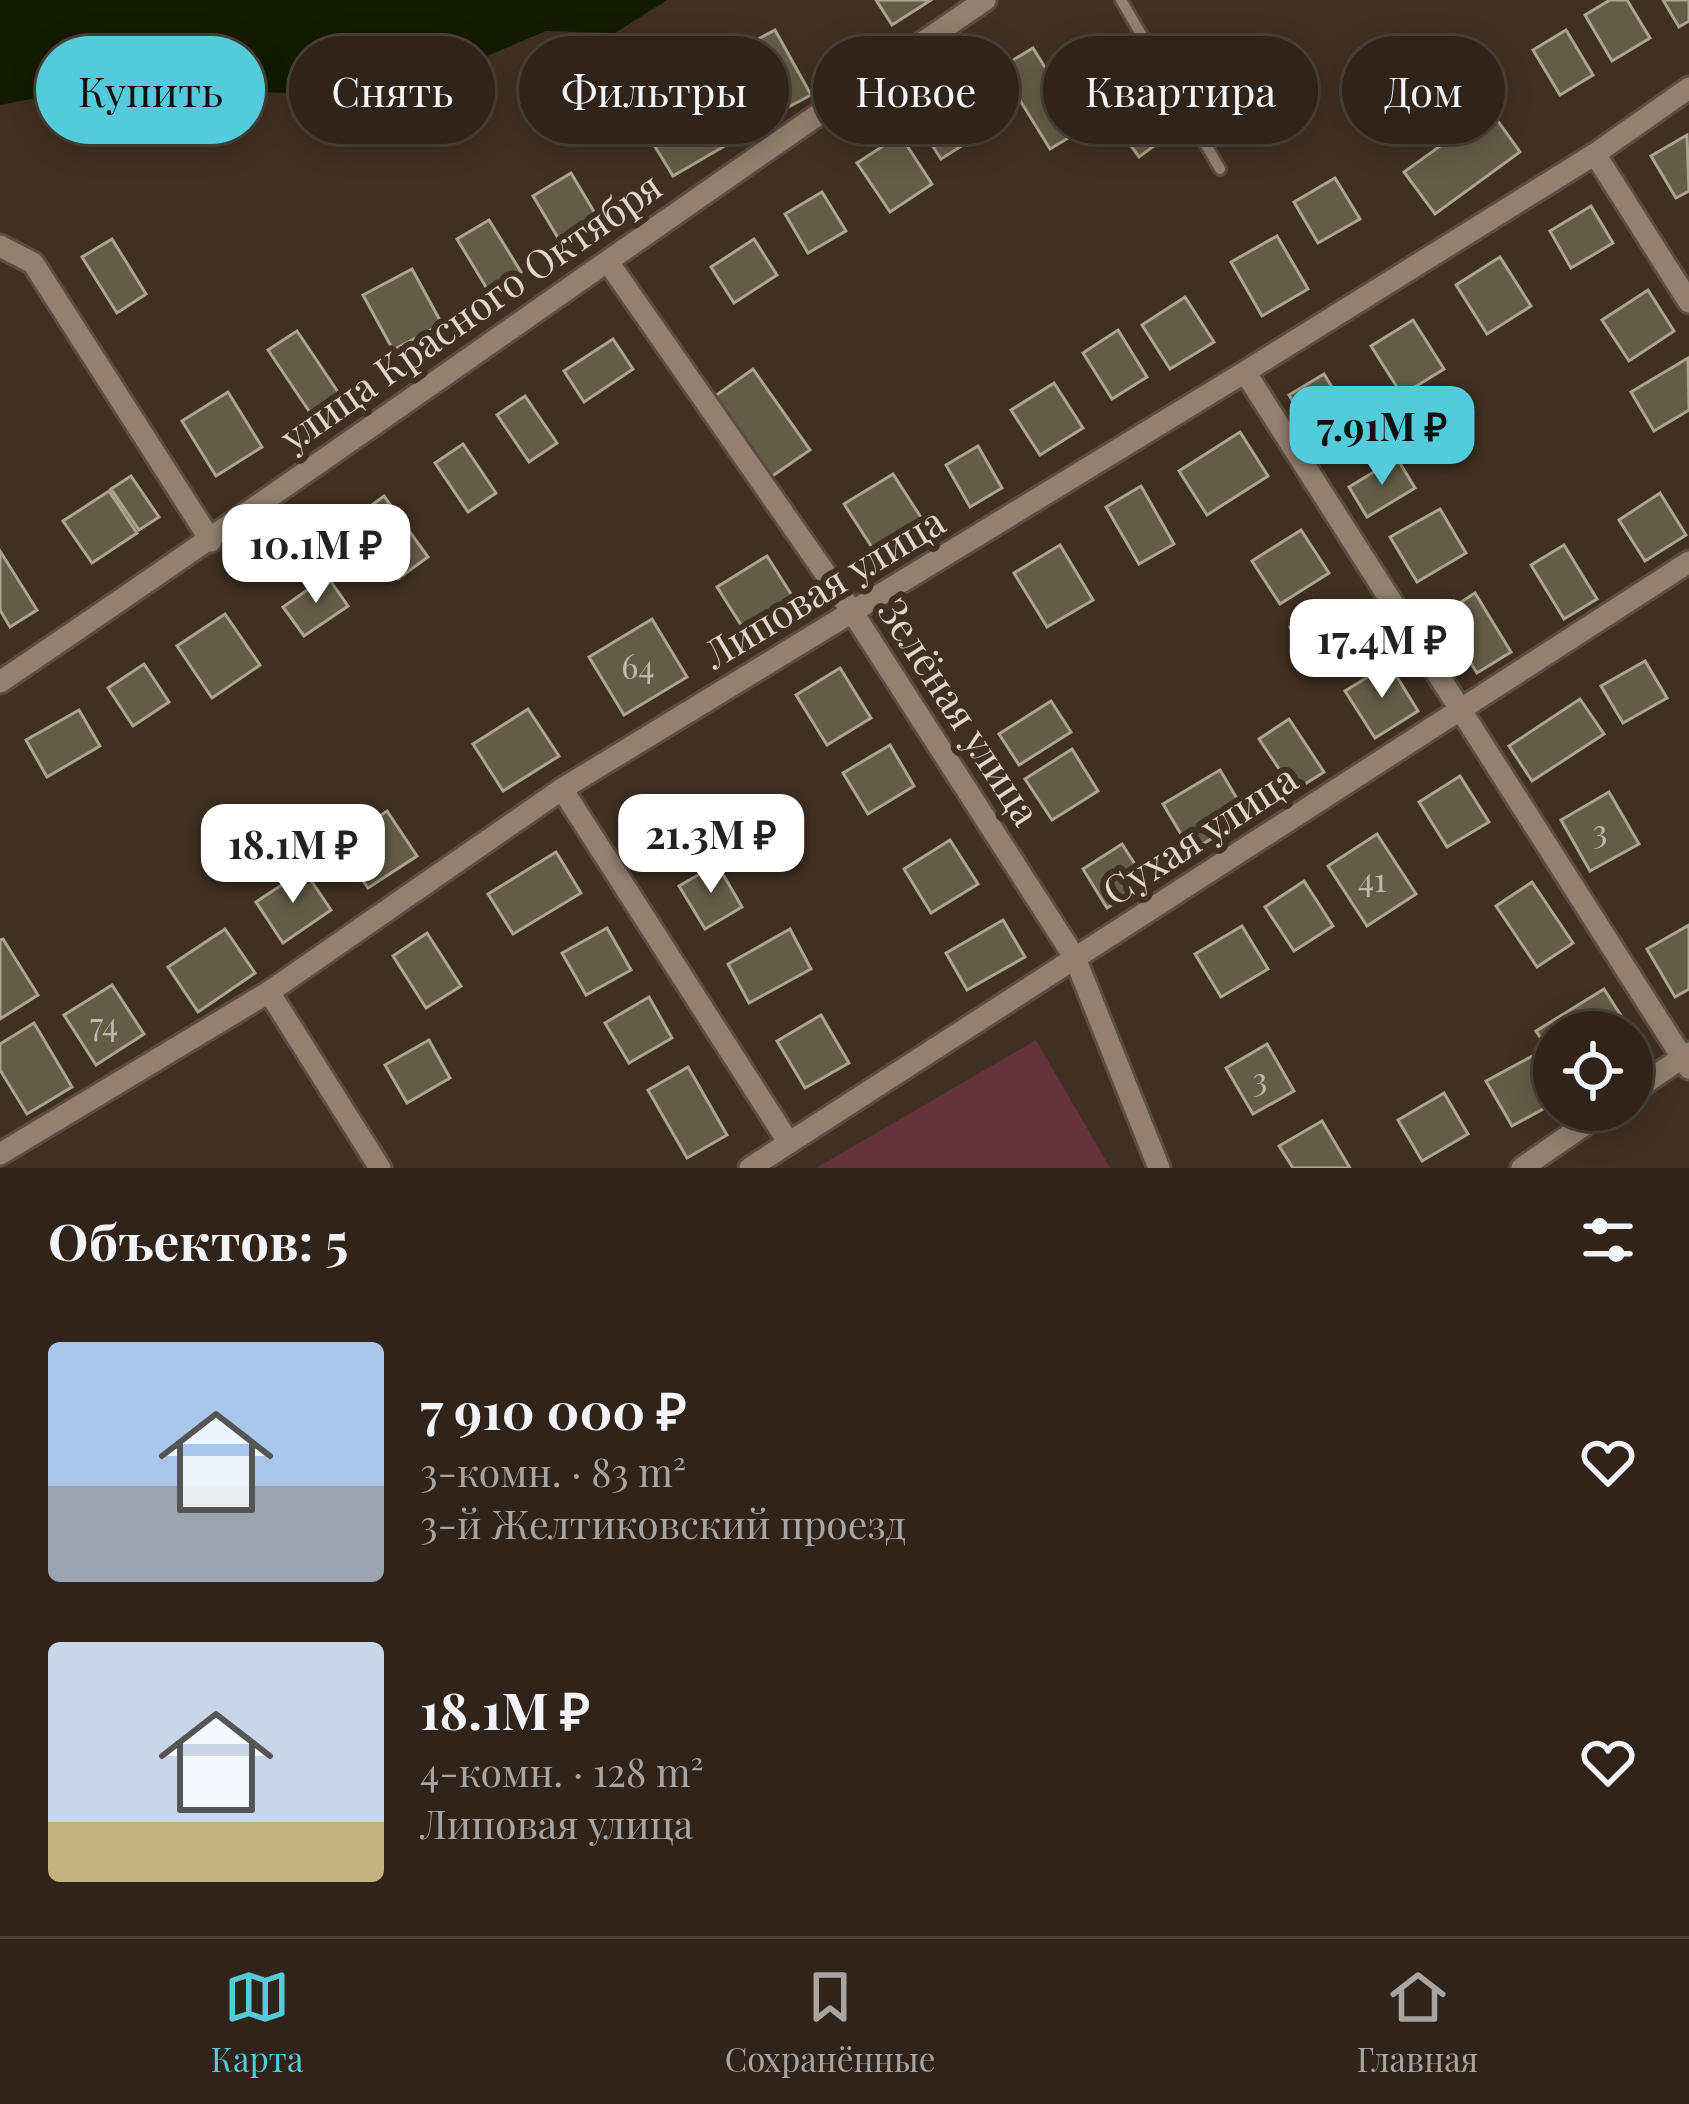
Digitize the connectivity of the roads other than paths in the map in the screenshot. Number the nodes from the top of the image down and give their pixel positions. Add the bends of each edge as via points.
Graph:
1 (985, 0) edge
2 (1121, 0) edge
3 (1689, 88) edge
4 (1594, 154) junction
5 (1220, 169) dead end
6 (0, 246) edge
7 (608, 262) junction
8 (1689, 302) edge
9 (1245, 372) junction
10 (211, 541) junction
11 (1689, 562) edge
12 (853, 613) junction
13 (0, 682) edge
14 (1460, 710) junction
15 (562, 789) junction
16 (1075, 958) junction
17 (269, 992) junction
18 (1687, 1059) edge
19 (1653, 1079) edge
20 (1576, 1131) edge
21 (789, 1143) junction
22 (0, 1154) edge
23 (380, 1168) edge
24 (749, 1168) edge
25 (1159, 1168) edge
26 (1522, 1168) edge

1 - 7 street, улица Красного Октября
2 - 5 lane
3 - 4 street, Липовая улица
4 - 8 street
4 - 9 street, Липовая улица
6 - 10 street via 33,263
7 - 10 street, улица Красного Октября
7 - 12 street, Зелёная улица
9 - 12 street, Липовая улица
9 - 14 street
10 - 13 street, улица Красного Октября
11 - 14 street, Сухая улица
12 - 15 street, Липовая улица
12 - 16 street, Зелёная улица
14 - 16 street, Сухая улица
14 - 18 street
15 - 17 street, Липовая улица
15 - 21 street
16 - 21 street, Сухая улица
16 - 25 street, Зелёная улица
17 - 22 street, Липовая улица
17 - 23 street
18 - 19 street
20 - 26 street
21 - 24 street, Сухая улица

